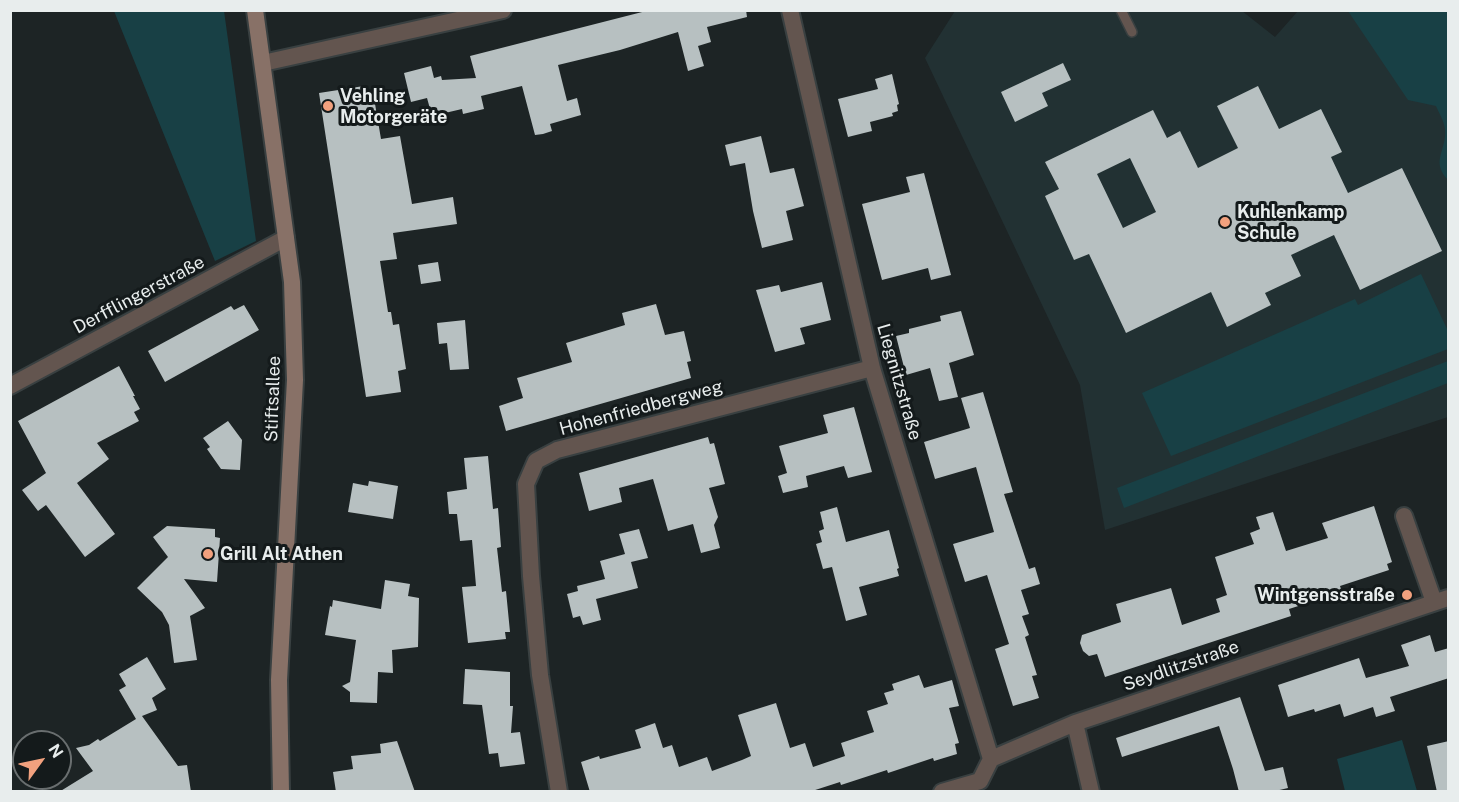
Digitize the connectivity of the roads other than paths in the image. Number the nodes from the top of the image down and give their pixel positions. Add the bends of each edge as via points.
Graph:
1 (255, 10) edge
2 (502, 10) edge
3 (790, 10) edge
4 (1121, 10) edge
5 (1132, 32) dead end
6 (263, 63) junction
7 (286, 238) junction
8 (872, 368) junction
9 (10, 386) edge
10 (1404, 516) dead end
11 (1441, 600) edge
12 (1075, 723) junction
13 (991, 759) junction
14 (281, 792) edge
15 (559, 792) edge
16 (942, 792) edge
17 (1091, 792) edge

1 - 6 main road, Stiftsallee
2 - 6 street
3 - 8 street, Liegnitzstraße
4 - 5 lane
6 - 7 main road, Stiftsallee
7 - 9 street, Derfflingerstraße
7 - 14 main road, Stiftsallee via 292,282 295,380 279,680
8 - 13 street, Liegnitzstraße
8 - 15 street, Hohenfriedbergweg via 557,450 536,461 526,484 531,576 540,675
10 - 11 street
11 - 12 street, Seydlitzstraße
12 - 13 street, Seydlitzstraße
12 - 17 street
13 - 16 street via 980,781

